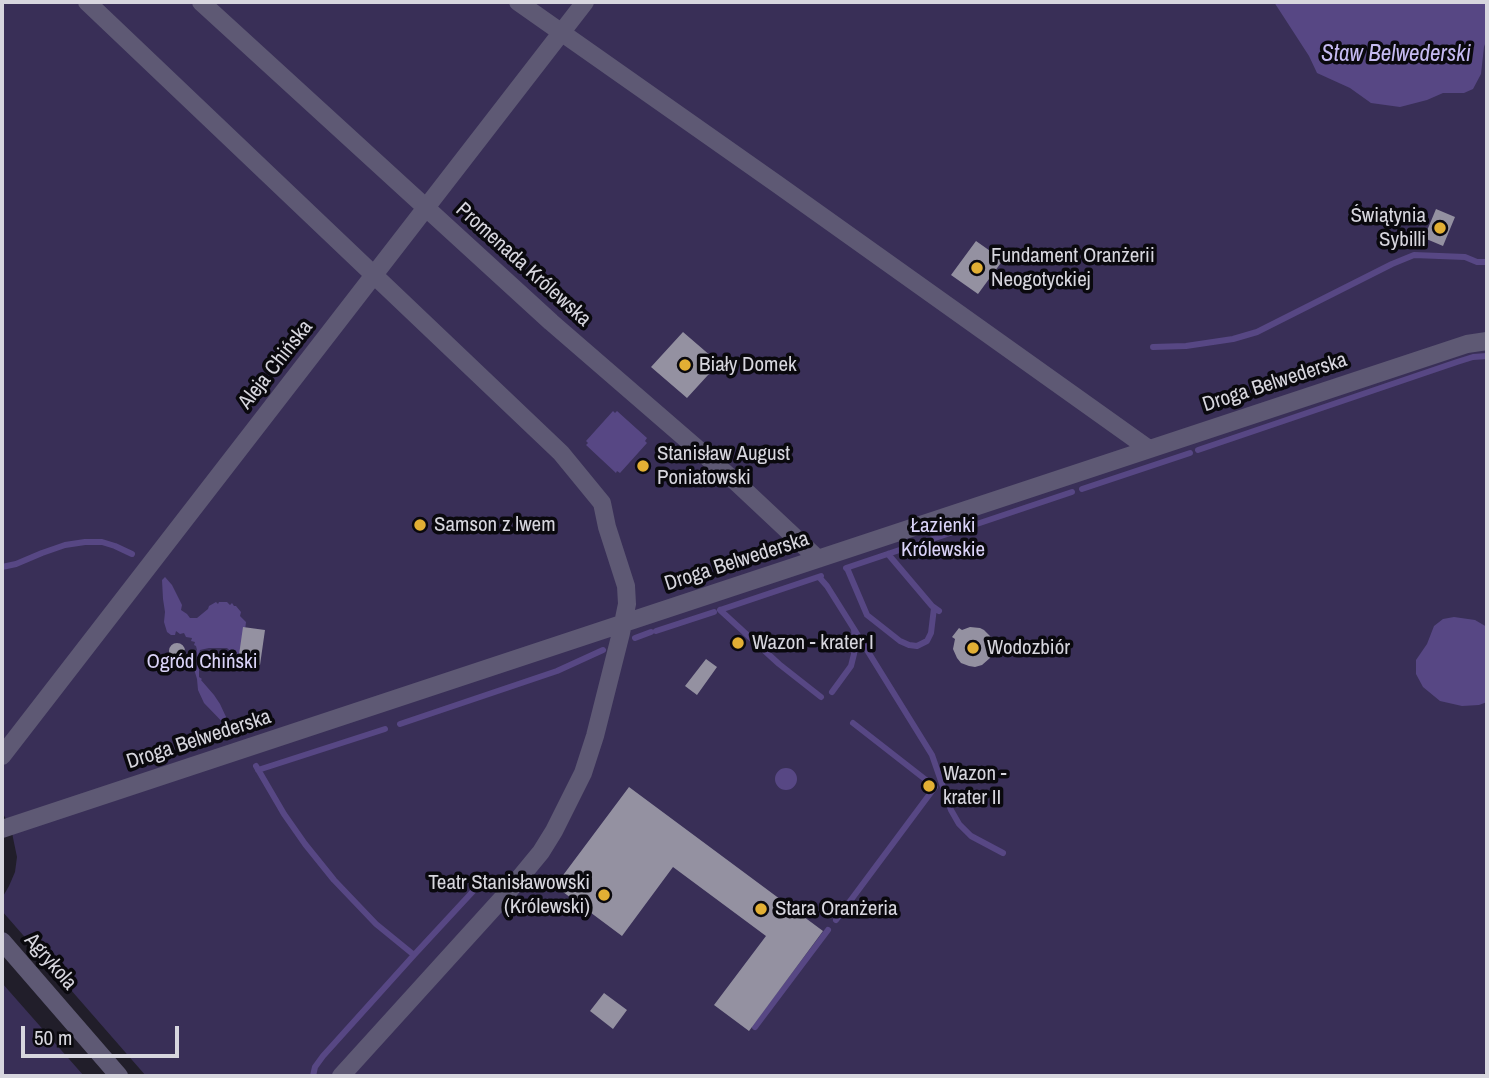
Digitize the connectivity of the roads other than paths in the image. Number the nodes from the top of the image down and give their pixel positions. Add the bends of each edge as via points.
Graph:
1 (87, 2) edge
2 (201, 2) edge
3 (518, 2) edge
4 (585, 2) edge
5 (562, 32) junction
6 (426, 208) junction
7 (374, 274) junction
8 (1487, 341) edge
9 (1149, 449) junction
10 (818, 559) junction
11 (623, 624) junction
12 (2, 756) edge
13 (2, 829) edge
14 (2, 941) edge
15 (119, 1076) edge
16 (341, 1076) edge

1 - 7 street
2 - 6 street, Promenada Królewska
3 - 5 street
4 - 5 street, Aleja Chińska
5 - 6 street, Aleja Chińska
5 - 9 street
6 - 7 street, Aleja Chińska
6 - 10 street, Promenada Królewska
7 - 11 street via 556,448 602,503 627,595
7 - 12 street, Aleja Chińska
8 - 9 street, Droga Belwederska
9 - 10 street, Droga Belwederska
10 - 11 street, Droga Belwederska
11 - 13 street, Droga Belwederska
11 - 16 street via 585,765 541,852
14 - 15 street, Agrykola

